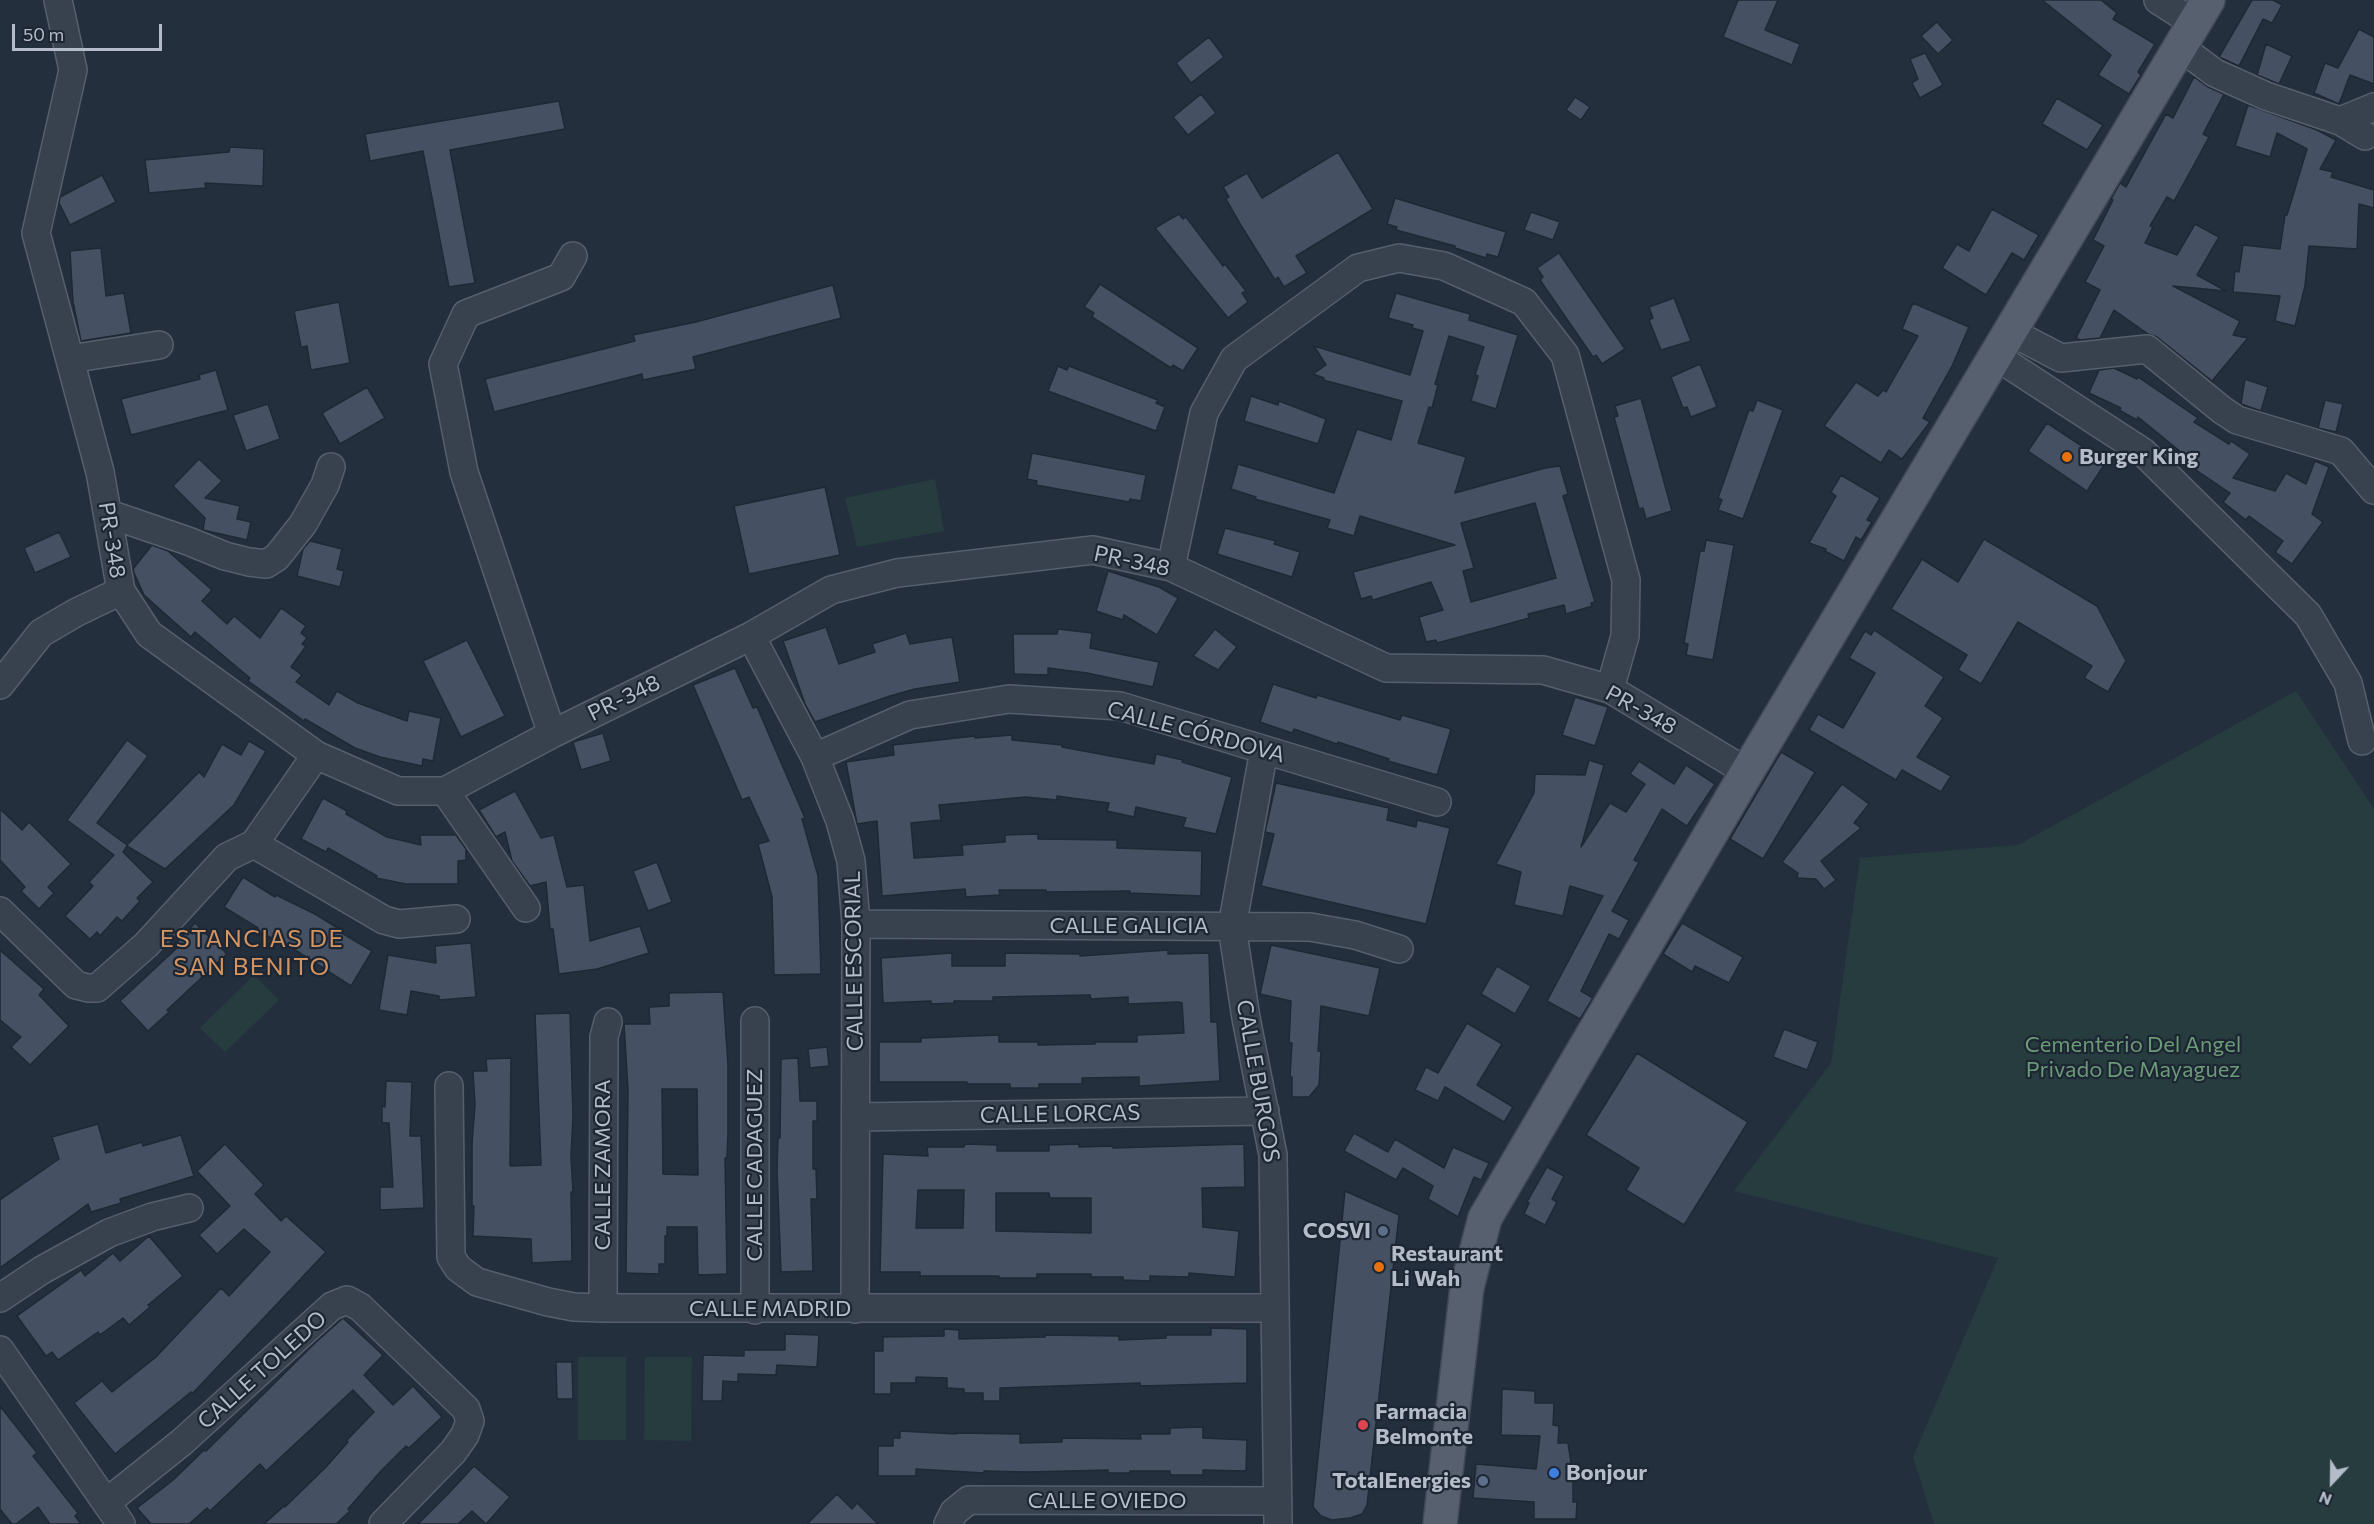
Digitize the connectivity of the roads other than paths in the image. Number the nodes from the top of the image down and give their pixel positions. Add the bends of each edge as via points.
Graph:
1 (58, 0) edge
2 (2158, 0) edge
3 (2194, 23) edge
4 (2374, 107) edge
5 (2340, 121) junction
6 (2365, 136) dead end
7 (573, 256) dead end
8 (2002, 343) junction
9 (159, 345) dead end
10 (70, 359) junction
11 (331, 467) dead end
12 (2374, 490) edge
13 (109, 514) junction
14 (1171, 567) junction
15 (121, 591) junction
16 (751, 636) junction
17 (0, 685) edge
18 (1610, 689) junction
19 (552, 734) junction
20 (2362, 741) dead end
21 (1264, 750) junction
22 (316, 755) junction
23 (815, 757) junction
24 (1747, 772) junction
25 (445, 791) junction
26 (1437, 802) dead end
27 (254, 844) junction
28 (526, 908) dead end
29 (0, 911) edge
30 (456, 920) dead end
31 (856, 924) junction
32 (1232, 927) junction
33 (1399, 949) dead end
34 (755, 1021) dead end
35 (608, 1022) dead end
36 (449, 1086) dead end
37 (1265, 1111) junction
38 (856, 1117) junction
39 (189, 1208) dead end
40 (0, 1298) edge
41 (603, 1308) junction
42 (1274, 1308) junction
43 (855, 1309) junction
44 (755, 1310) junction
45 (0, 1350) edge
46 (1277, 1512) edge
47 (114, 1513) edge
48 (383, 1524) edge
49 (948, 1524) edge
50 (1440, 1524) edge

1 - 10 street, PR-348 / PR-348 via 73,70 36,233
2 - 3 street
3 - 5 street via 2215,73 2266,96
3 - 8 main road
4 - 5 street
5 - 6 street
7 - 19 street via 561,277 466,314 442,364 464,472
8 - 12 street via 2061,358 2147,349 2237,420 2341,451
8 - 20 street via 2143,452 2308,615 2348,683
8 - 24 main road
9 - 10 street
10 - 13 street, PR-348 / PR-348
11 - 13 street via 303,524 277,557 266,564 225,556
13 - 15 street, PR-348 / PR-348
14 - 16 street, PR-348 / PR-348 via 1093,549 897,573 831,590
14 - 18 street, PR-348 / PR-348 via 1386,668 1543,670
14 - 18 street via 1204,413 1234,359 1358,268 1399,258 1444,266 1524,302 1565,355 1626,580 1625,636
15 - 17 street via 41,633
15 - 22 street, PR-348 / PR-348 via 149,634
16 - 19 street, PR-348 / PR-348
16 - 23 street, CALLE ESCORIAL
18 - 24 street, PR-348 / PR-348
19 - 25 street, PR-348 / PR-348
21 - 23 street, CALLE CÓRDOVA via 1120,706 1009,699 910,715
21 - 26 street, CALLE CÓRDOVA
21 - 32 street, CALLE BURGOS
22 - 25 street, PR-348 / PR-348 via 398,791
22 - 27 street
23 - 31 street, CALLE ESCORIAL via 851,861
24 - 50 main road via 1485,1218 1467,1287
25 - 28 street
27 - 29 street via 227,857 146,945 98,988 76,985
27 - 30 street via 384,920 399,924
31 - 32 street, CALLE GALICIA
31 - 38 street, CALLE ESCORIAL
32 - 33 street, CALLE GALICIA via 1310,927 1355,935
32 - 37 street, CALLE BURGOS
34 - 44 street, CALLE CADAGUEZ
35 - 41 street, CALLE ZAMORA via 604,1037
36 - 41 street, CALLE MADRID via 451,1257 458,1268 477,1282 497,1288 565,1305
37 - 38 street, CALLE LORCAS
37 - 42 street, CALLE BURGOS via 1273,1155
38 - 43 street, CALLE ESCORIAL
39 - 40 street via 109,1233
41 - 44 street, CALLE MADRID
42 - 43 street, CALLE MADRID
42 - 46 street, CALLE BURGOS
43 - 44 street, CALLE MADRID
45 - 47 street
46 - 49 street, CALLE OVIEDO via 969,1500 954,1512
47 - 48 street, CALLE TOLEDO via 182,1442 332,1306 346,1300 360,1307 466,1409 470,1421 453,1452

